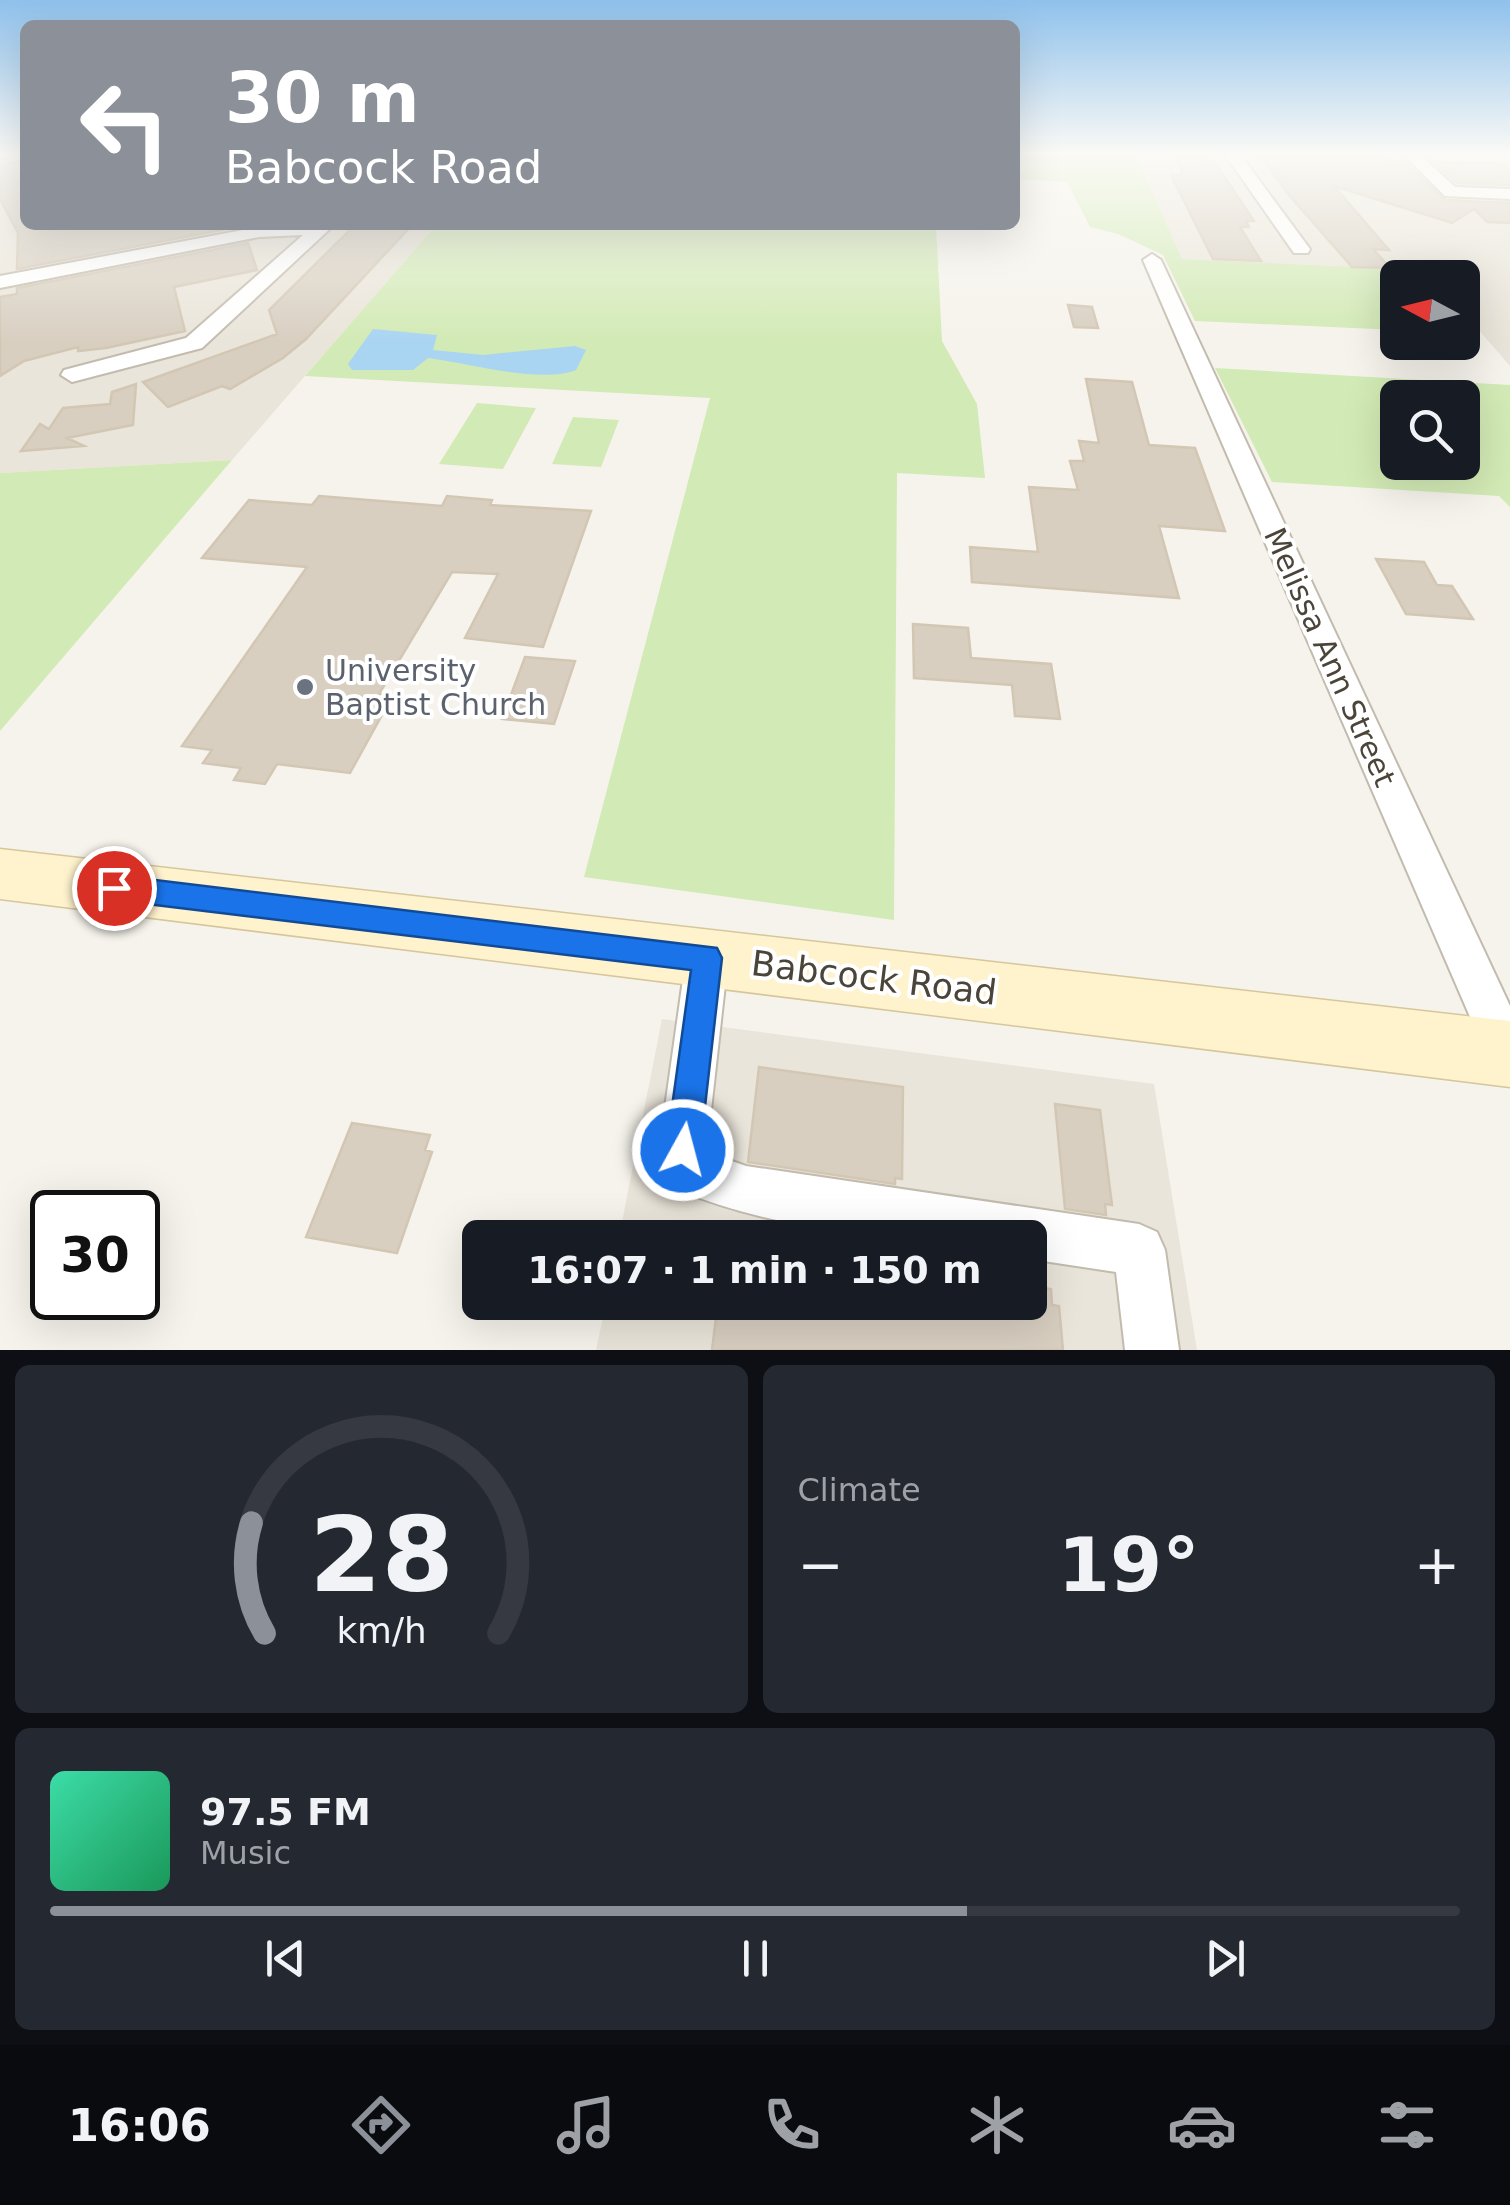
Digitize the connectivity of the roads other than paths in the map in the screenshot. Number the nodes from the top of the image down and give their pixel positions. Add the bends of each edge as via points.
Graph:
1 (1277, 216) edge
2 (284, 230) edge
3 (319, 230) edge
4 (1301, 249) dead end
5 (1152, 260) dead end
6 (0, 282) edge
7 (72, 376) dead end
8 (0, 874) edge
9 (707, 958) junction
10 (1510, 1054) edge
11 (1152, 1350) edge

1 - 4 street
2 - 6 street
3 - 7 street via 194,343
5 - 10 street, Melissa Ann Street
8 - 9 main road, Babcock Road
9 - 10 main road, Babcock Road
9 - 11 street via 683,1150 696,1173 746,1191 1139,1250

